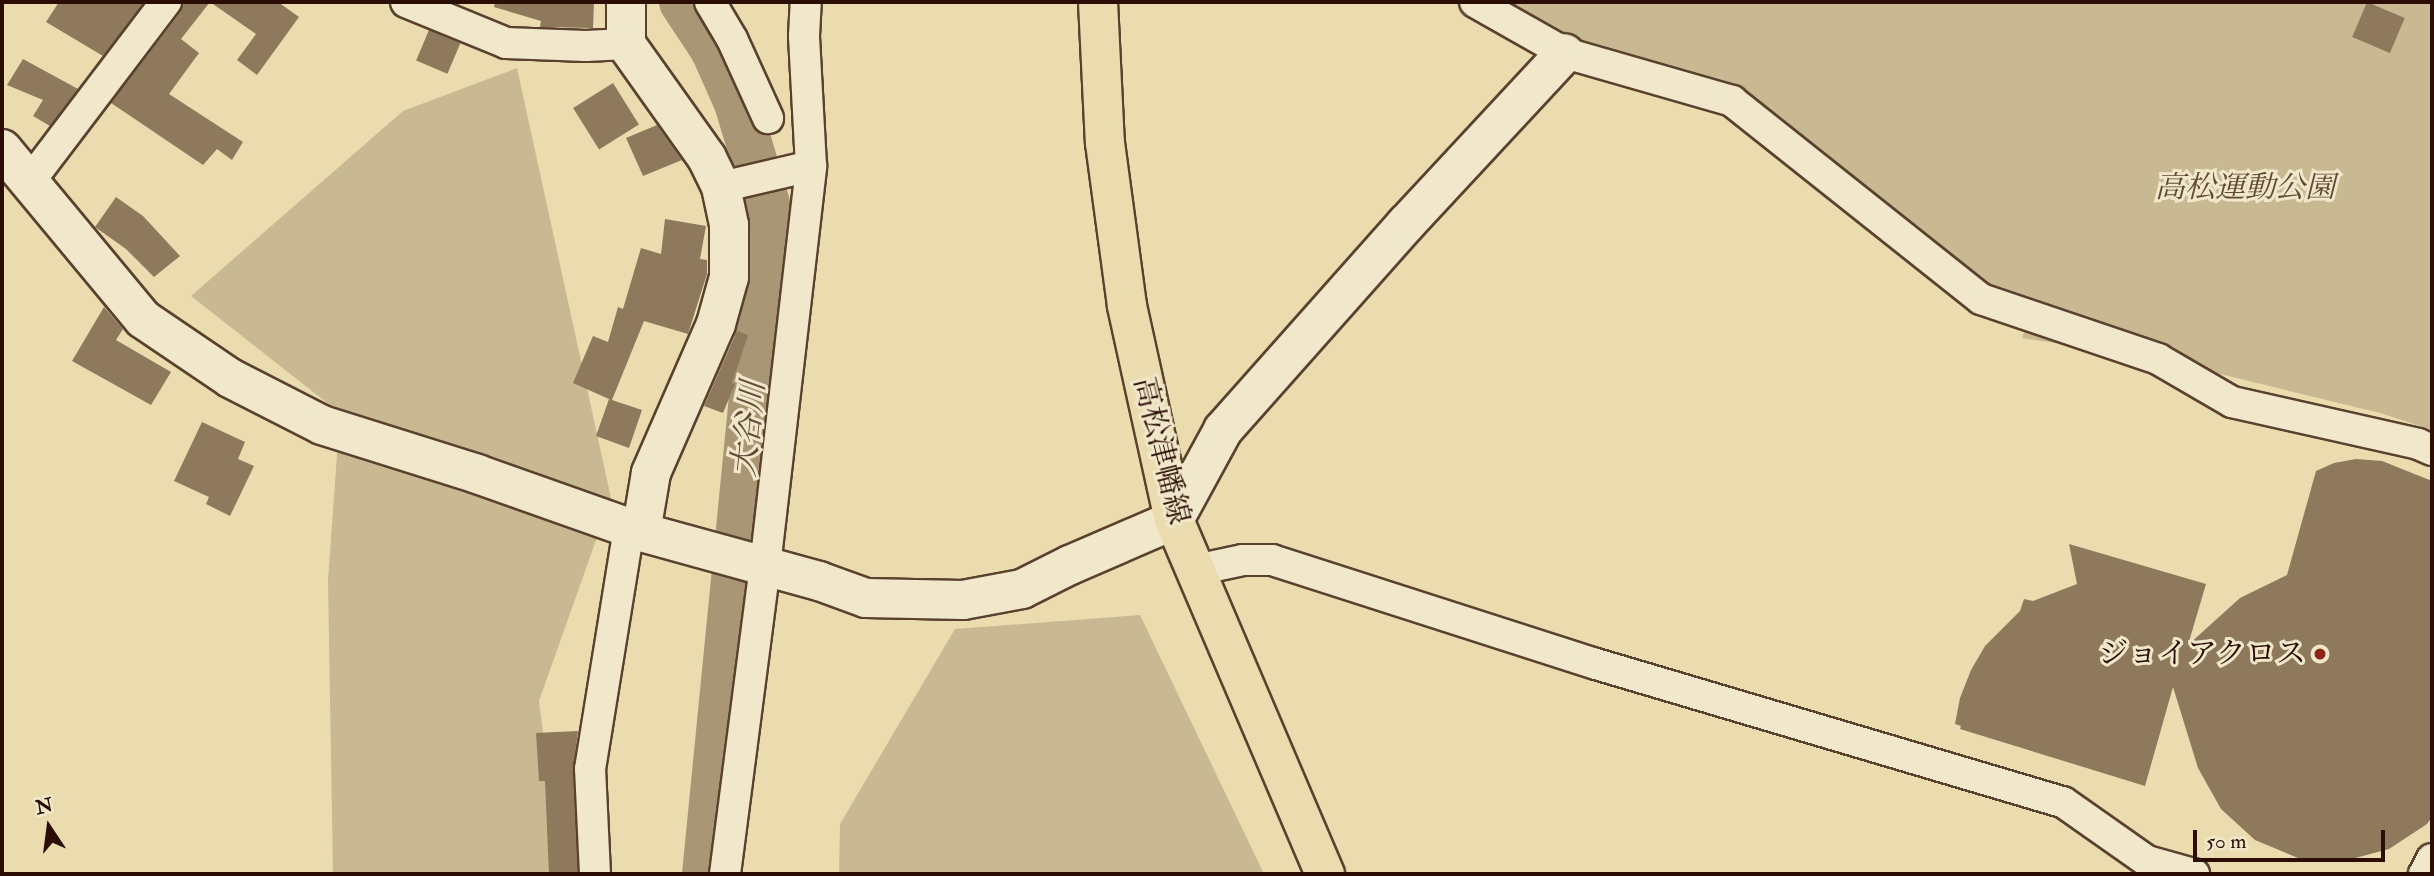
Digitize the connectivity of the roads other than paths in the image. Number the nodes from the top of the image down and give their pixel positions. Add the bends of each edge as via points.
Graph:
1 (166, 2) edge
2 (406, 2) edge
3 (626, 2) edge
4 (710, 2) edge
5 (806, 2) edge
6 (1098, 2) edge
7 (1475, 2) edge
8 (626, 44) junction
9 (1565, 53) junction
10 (768, 118) dead end
11 (2, 149) edge
12 (805, 168) junction
13 (30, 181) junction
14 (732, 184) junction
15 (2432, 450) edge
16 (1174, 520) junction
17 (635, 529) junction
18 (763, 566) junction
19 (1196, 570) junction
20 (2432, 859) edge
21 (595, 874) edge
22 (725, 874) edge
23 (1325, 874) edge
24 (2194, 874) edge
25 (2424, 874) edge

1 - 13 street
2 - 8 street via 506,43
3 - 8 street
4 - 10 street
5 - 12 street
6 - 16 main road, 高松津幡線 via 1105,143 1127,306
7 - 9 street
8 - 14 street via 707,158
9 - 15 street via 1732,101 1981,299 2158,359 2232,402
9 - 16 street via 1223,430
11 - 13 street
12 - 14 street
12 - 18 street
13 - 17 street via 143,319 230,378 322,425
14 - 17 street via 729,277 716,324 651,473
16 - 18 street via 1023,589 962,600 866,598
16 - 19 main road, 高松津幡線
17 - 18 street
17 - 21 street via 590,769
18 - 22 street
19 - 23 main road, 高松津幡線
19 - 24 street via 1243,560 1272,560 1596,664 2063,802 2147,860
20 - 25 street

